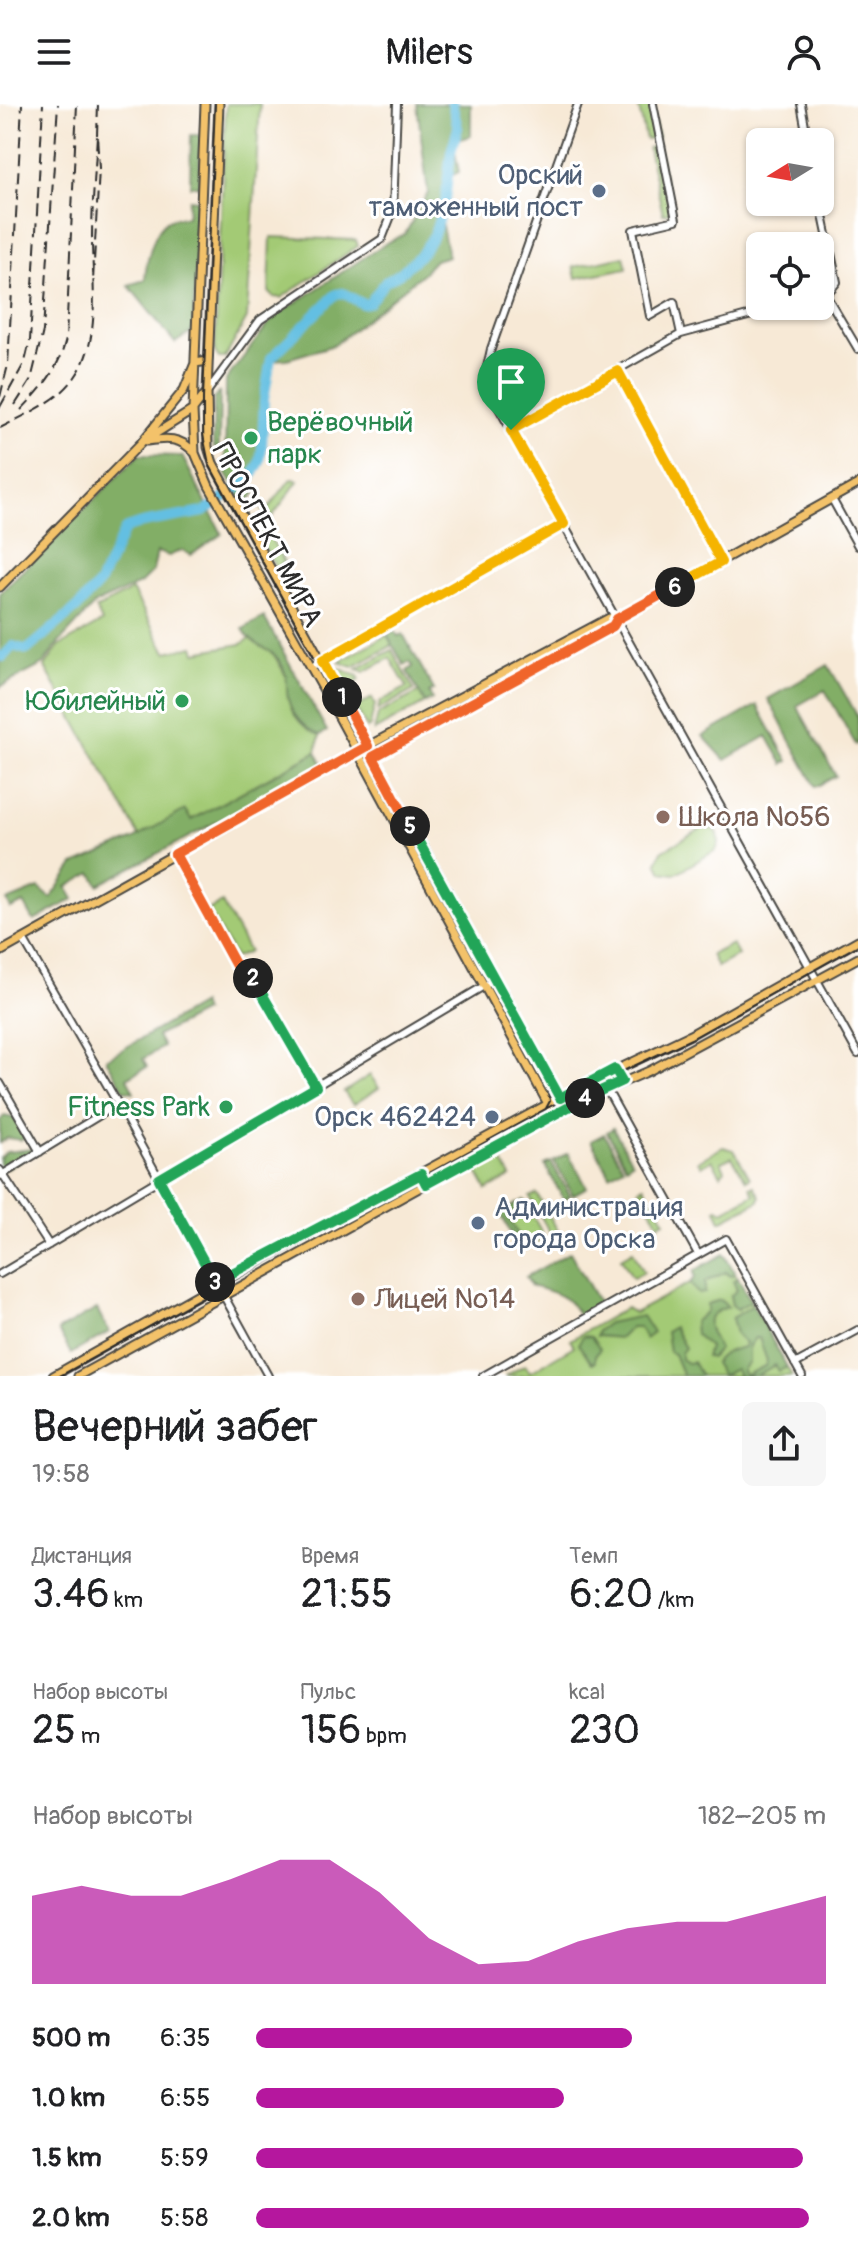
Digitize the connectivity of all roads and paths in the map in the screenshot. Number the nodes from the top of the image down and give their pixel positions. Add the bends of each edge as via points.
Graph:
1 (205, 104) edge
2 (219, 104) edge
3 (397, 104) edge
4 (578, 104) edge
5 (653, 104) edge
6 (801, 104) edge
7 (805, 128) edge
8 (202, 195) junction
9 (215, 196) junction
10 (834, 313) edge
11 (746, 316) edge
12 (681, 334) junction
13 (858, 349) edge
14 (208, 361) junction
15 (195, 363) junction
16 (226, 364) junction
17 (618, 371) junction
18 (207, 392) junction
19 (193, 410) junction
20 (511, 430) junction
21 (141, 443) junction
22 (195, 453) junction
23 (858, 484) edge
24 (832, 499) junction
25 (564, 524) junction
26 (858, 546) edge
27 (721, 562) junction
28 (0, 587) edge
29 (617, 619) junction
30 (322, 661) junction
31 (311, 667) junction
32 (368, 746) junction
33 (358, 752) junction
34 (373, 757) junction
35 (407, 820) junction
36 (396, 825) junction
37 (416, 837) junction
38 (406, 843) junction
39 (175, 854) junction
40 (444, 888) junction
41 (433, 893) junction
42 (23, 939) junction
43 (858, 940) edge
44 (0, 952) edge
45 (858, 958) edge
46 (485, 964) junction
47 (810, 967) junction
48 (475, 970) junction
49 (494, 980) junction
50 (817, 980) junction
51 (483, 986) junction
52 (756, 997) junction
53 (746, 1003) junction
54 (763, 1009) junction
55 (514, 1015) junction
56 (752, 1015) junction
57 (503, 1021) junction
58 (712, 1023) junction
59 (718, 1034) junction
60 (690, 1035) junction
61 (695, 1046) junction
62 (858, 1054) edge
63 (643, 1058) junction
64 (615, 1069) junction
65 (649, 1071) junction
66 (622, 1081) junction
67 (0, 1083) edge
68 (316, 1087) junction
69 (606, 1088) junction
70 (560, 1098) junction
71 (118, 1104) junction
72 (548, 1104) junction
73 (566, 1108) junction
74 (554, 1115) junction
75 (463, 1151) junction
76 (40, 1152) junction
77 (468, 1161) junction
78 (1, 1173) edge
79 (421, 1174) junction
80 (159, 1179) junction
81 (426, 1184) junction
82 (392, 1190) junction
83 (398, 1199) junction
84 (317, 1230) junction
85 (323, 1241) junction
86 (49, 1245) junction
87 (698, 1254) junction
88 (0, 1274) edge
89 (216, 1284) junction
90 (223, 1297) junction
91 (858, 1330) edge
92 (133, 1331) junction
93 (114, 1342) junction
94 (139, 1342) junction
95 (120, 1353) junction
96 (79, 1361) junction
97 (795, 1364) junction
98 (82, 1374) edge
99 (58, 1375) edge
100 (268, 1376) edge
101 (483, 1376) edge
102 (802, 1376) edge

1 - 8 main road, ПРОСПЕКТ МИРА
2 - 9 main road, ПРОСПЕКТ МИРА
3 - 16 street via 393,211 382,239 260,320
4 - 20 street via 486,372 490,392
5 - 12 street via 676,220 633,230 650,316 674,302
6 - 7 street
8 - 9 street
8 - 15 main road, ПРОСПЕКТ МИРА
9 - 14 main road, ПРОСПЕКТ МИРА
10 - 13 street
11 - 12 street
12 - 17 street
14 - 15 main road
14 - 16 street
14 - 18 main road, ПРОСПЕКТ МИРА
15 - 19 main road, ПРОСПЕКТ МИРА
15 - 21 main road via 184,390
16 - 18 street
17 - 20 street
17 - 27 street
18 - 19 main road
18 - 30 main road, ПРОСПЕКТ МИРА via 208,447 221,479
19 - 21 main road
19 - 22 main road, ПРОСПЕКТ МИРА
20 - 25 street
21 - 22 main road via 184,442
21 - 28 main road
22 - 31 main road, ПРОСПЕКТ МИРА
23 - 24 main road
24 - 26 street
24 - 27 main road
25 - 29 street
25 - 30 street
27 - 29 main road
29 - 32 main road via 609,618
29 - 34 main road via 613,626
29 - 47 street
30 - 31 street
30 - 32 main road, ПРОСПЕКТ МИРА
31 - 33 main road, ПРОСПЕКТ МИРА
32 - 33 main road
32 - 34 main road, ПРОСПЕКТ МИРА
33 - 34 main road
33 - 36 main road, ПРОСПЕКТ МИРА
33 - 39 main road
34 - 35 main road, ПРОСПЕКТ МИРА
35 - 36 street
35 - 37 main road, ПРОСПЕКТ МИРА
36 - 38 main road, ПРОСПЕКТ МИРА
37 - 38 street
37 - 40 main road, ПРОСПЕКТ МИРА
38 - 41 main road, ПРОСПЕКТ МИРА
39 - 42 main road
39 - 68 street via 235,964 248,969
40 - 41 street
40 - 46 main road, ПРОСПЕКТ МИРА
41 - 48 main road, ПРОСПЕКТ МИРА
42 - 44 main road
42 - 71 street
43 - 47 main road
45 - 50 main road
46 - 48 street
46 - 49 main road, ПРОСПЕКТ МИРА
47 - 50 street
47 - 52 main road
48 - 51 main road, ПРОСПЕКТ МИРА
49 - 51 street
49 - 55 main road, ПРОСПЕКТ МИРА
50 - 54 main road
50 - 62 street
51 - 57 main road, ПРОСПЕКТ МИРА
51 - 68 street
52 - 53 main road
52 - 54 street
53 - 56 street
53 - 58 main road
54 - 56 main road
55 - 57 street
55 - 70 main road, ПРОСПЕКТ МИРА
56 - 59 main road
57 - 72 main road, ПРОСПЕКТ МИРА
58 - 59 street
58 - 60 main road
59 - 61 main road
60 - 61 street
60 - 63 main road
61 - 65 main road
63 - 64 main road
63 - 65 street
64 - 66 street
64 - 70 main road
65 - 66 main road
66 - 69 main road
67 - 76 street
68 - 80 street
69 - 73 main road
69 - 87 street
70 - 72 main road
70 - 73 main road, ПРОСПЕКТ МИРА
71 - 76 street
71 - 80 street
72 - 74 main road, ПРОСПЕКТ МИРА
72 - 75 main road
73 - 74 main road
74 - 77 main road
75 - 77 street
75 - 79 main road
76 - 78 street
77 - 81 main road
78 - 86 street
79 - 81 street
79 - 82 main road
80 - 86 street
80 - 89 street
81 - 83 main road
82 - 83 street
82 - 84 main road
83 - 85 main road
84 - 85 street
84 - 89 main road
85 - 90 main road
86 - 88 street
87 - 97 street via 726,1239
87 - 101 street
89 - 90 street
89 - 92 main road
90 - 94 main road
90 - 100 street
91 - 97 street
92 - 93 main road
92 - 94 street
93 - 95 street
93 - 96 main road
94 - 95 main road
95 - 98 main road
96 - 98 street
96 - 99 main road
97 - 102 street

